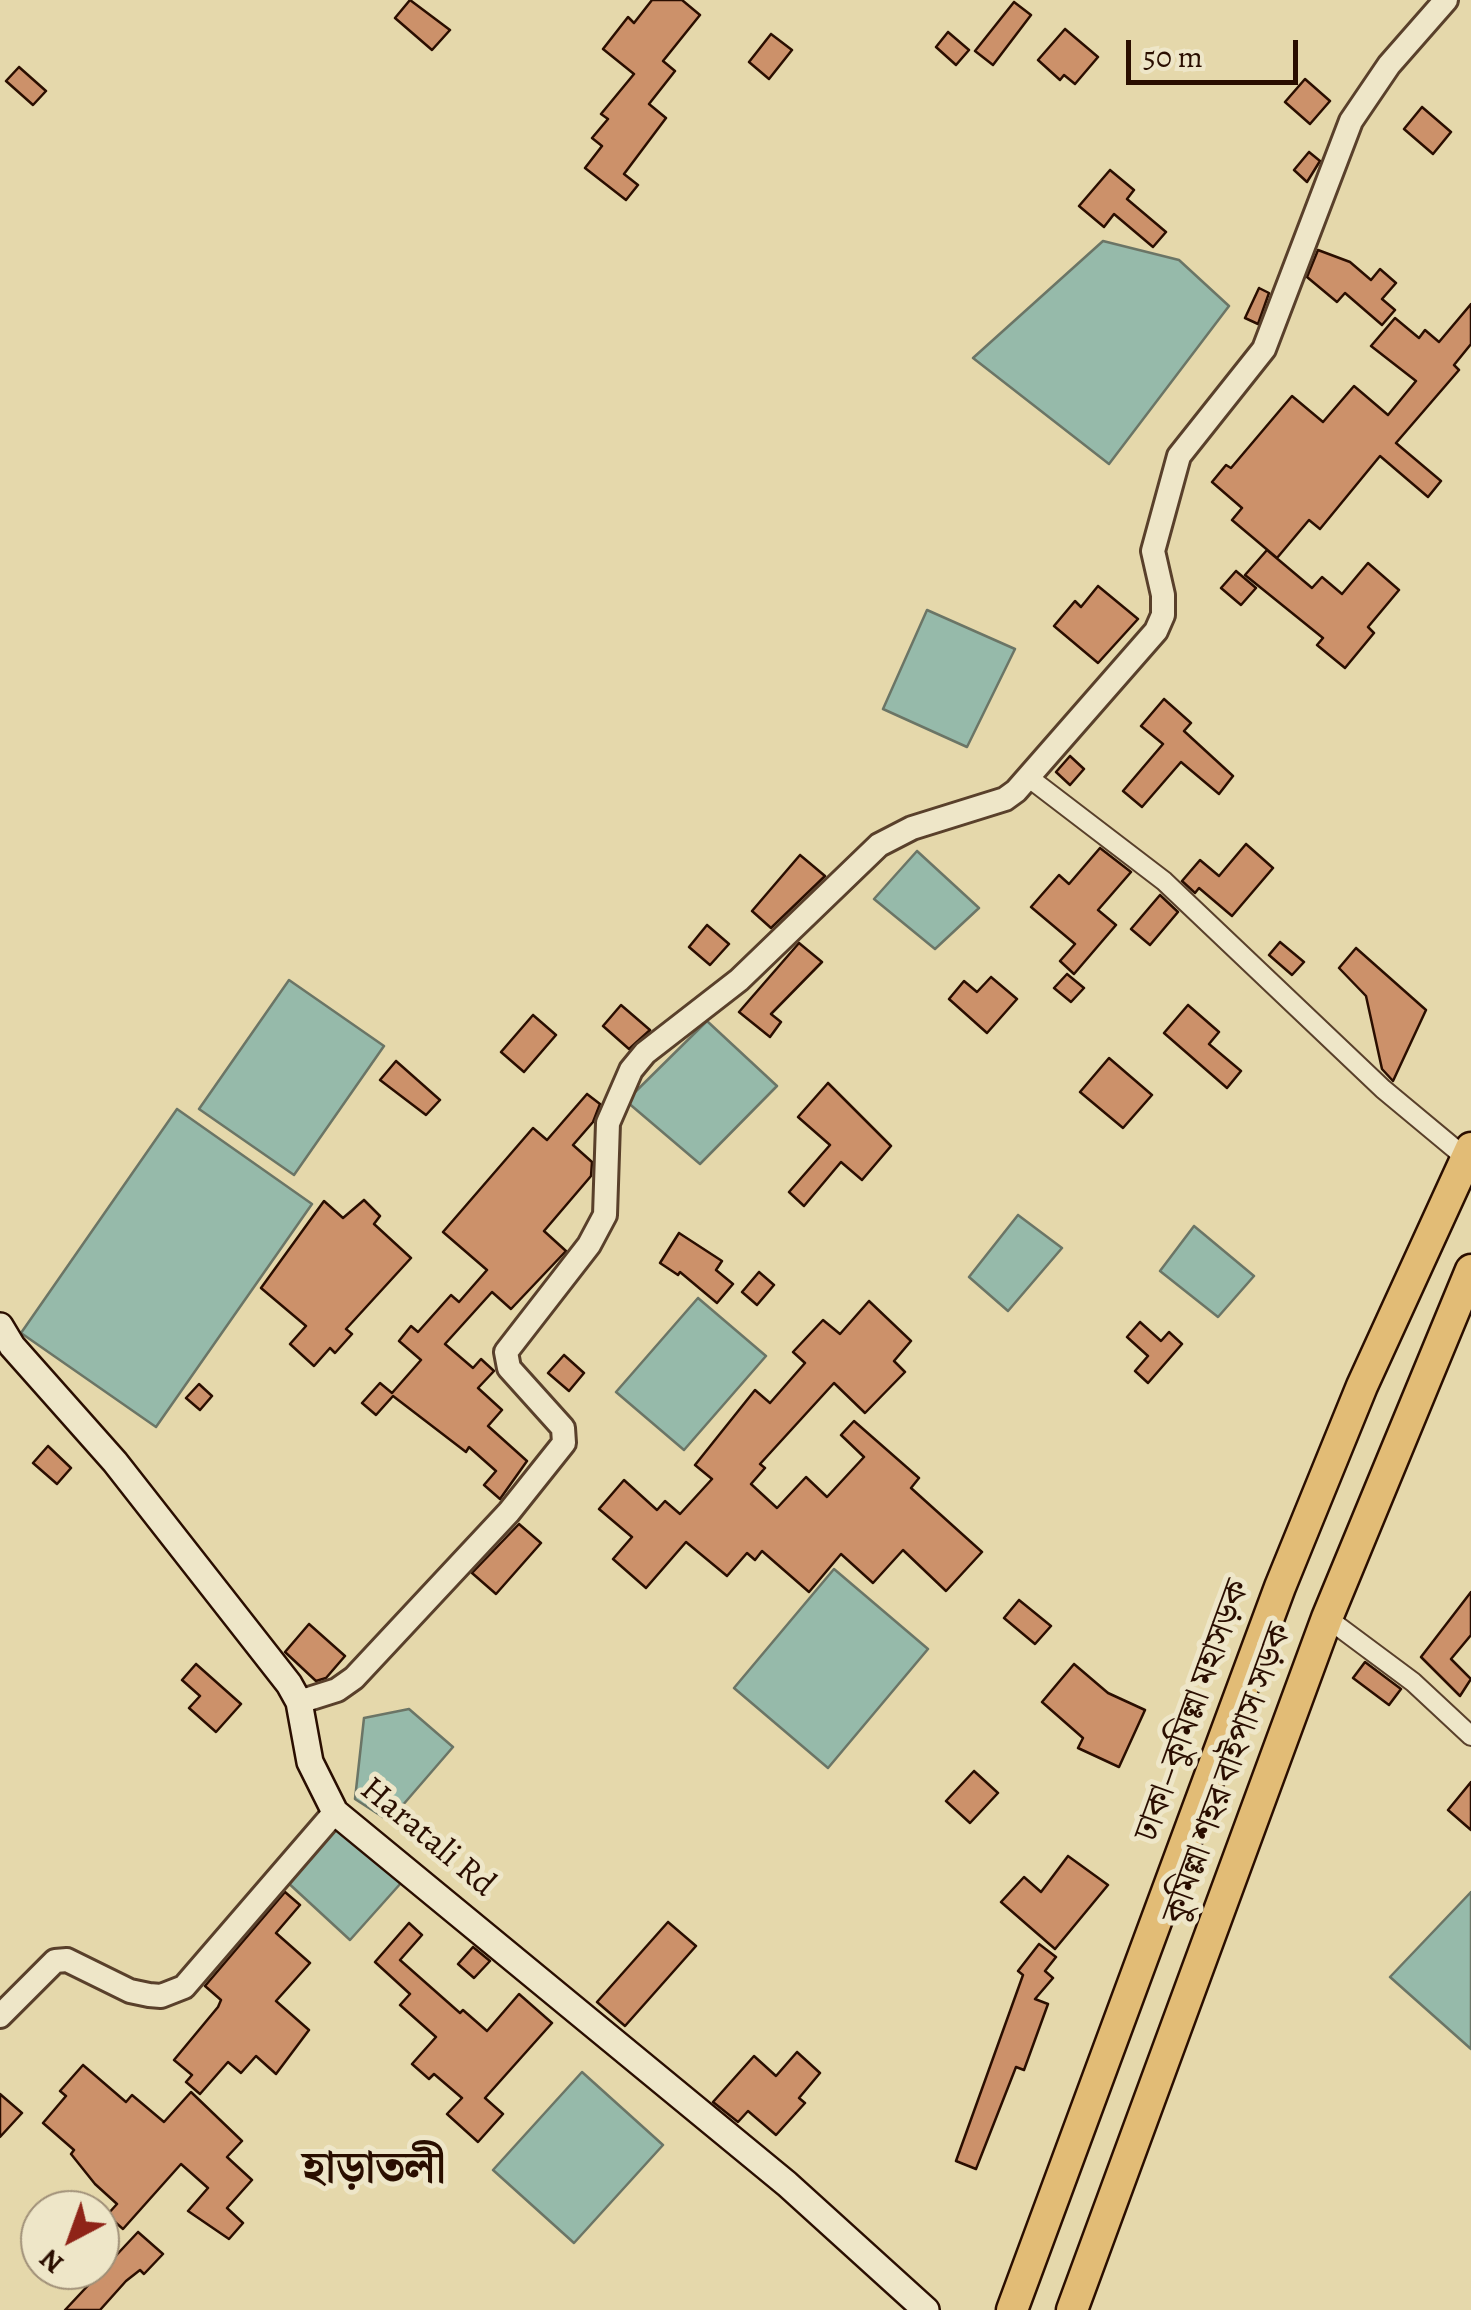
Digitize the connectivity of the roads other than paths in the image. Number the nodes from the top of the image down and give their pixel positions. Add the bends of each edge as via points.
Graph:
1 (1446, 0) edge
2 (1028, 777) junction
3 (1469, 1153) edge
4 (1467, 1290) edge
5 (0, 1326) edge
6 (1327, 1618) junction
7 (299, 1702) junction
8 (1471, 1736) edge
9 (335, 1812) junction
10 (0, 2016) edge
11 (926, 2310) edge
12 (1012, 2310) edge
13 (1072, 2310) edge

1 - 2 street via 1351,121 1264,349 1179,456 1153,551 1163,615 1156,631
2 - 3 street via 1164,881 1384,1089
2 - 7 street via 1005,799 879,844 739,980 644,1053 608,1123 605,1215 506,1352 509,1368 562,1428 564,1443 354,1678
3 - 12 highway, ঢাকা–কুমিল্লা মহাসড়ক via 1280,1586
4 - 6 highway, কুমিল্লা শহর বাইপাস সড়ক
5 - 7 main road, Haratali Rd via 115,1462
6 - 8 street via 1413,1682
6 - 13 highway, কুমিল্লা শহর বাইপাস সড়ক
7 - 9 main road, Haratali Rd via 310,1762
9 - 10 street via 184,1987 149,1996 55,1960
9 - 11 main road, Haratali Rd via 742,2146

